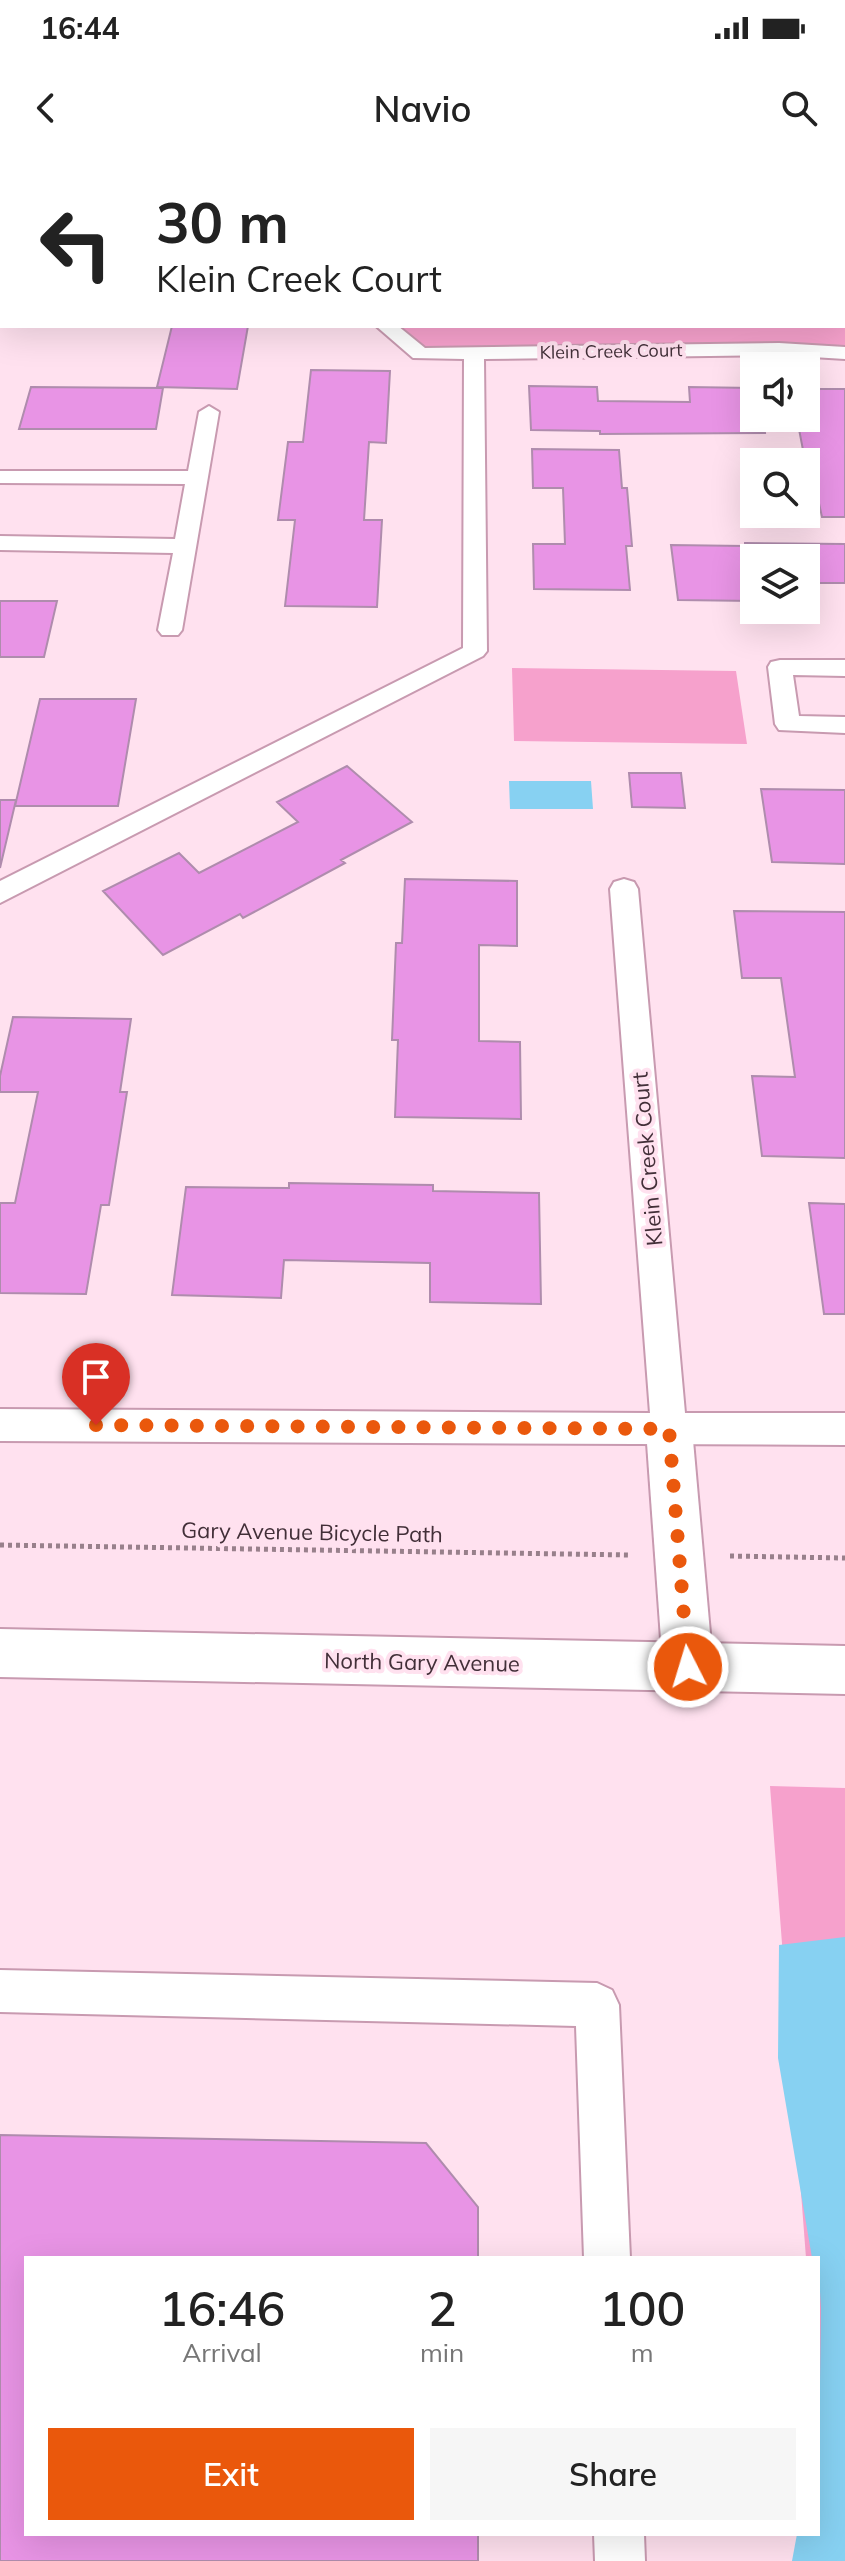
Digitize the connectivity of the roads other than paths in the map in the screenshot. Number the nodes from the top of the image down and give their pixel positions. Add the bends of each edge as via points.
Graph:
1 (388, 328) edge
2 (474, 353) junction
3 (845, 353) edge
4 (209, 412) dead end
5 (0, 477) edge
6 (197, 478) junction
7 (0, 543) edge
8 (185, 546) junction
9 (170, 630) dead end
10 (845, 668) edge
11 (845, 725) edge
12 (624, 889) dead end
13 (0, 893) edge
14 (0, 1425) edge
15 (669, 1429) junction
16 (845, 1429) edge
17 (0, 1653) edge
18 (688, 1667) junction
19 (845, 1670) edge
20 (0, 1991) edge
21 (607, 2256) edge
22 (619, 2536) edge
23 (620, 2561) edge

1 - 2 lane, Klein Creek Court via 420,354
2 - 3 lane, Klein Creek Court
2 - 13 lane via 475,651
4 - 6 lane
5 - 6 lane
6 - 8 lane
7 - 8 lane
8 - 9 lane
10 - 11 lane via 780,667 788,724
12 - 15 lane, Klein Creek Court
14 - 15 lane
15 - 16 lane
15 - 18 street, Klein Creek Court
17 - 18 street, North Gary Avenue
18 - 19 street, North Gary Avenue
20 - 21 lane via 597,2005
22 - 23 lane

